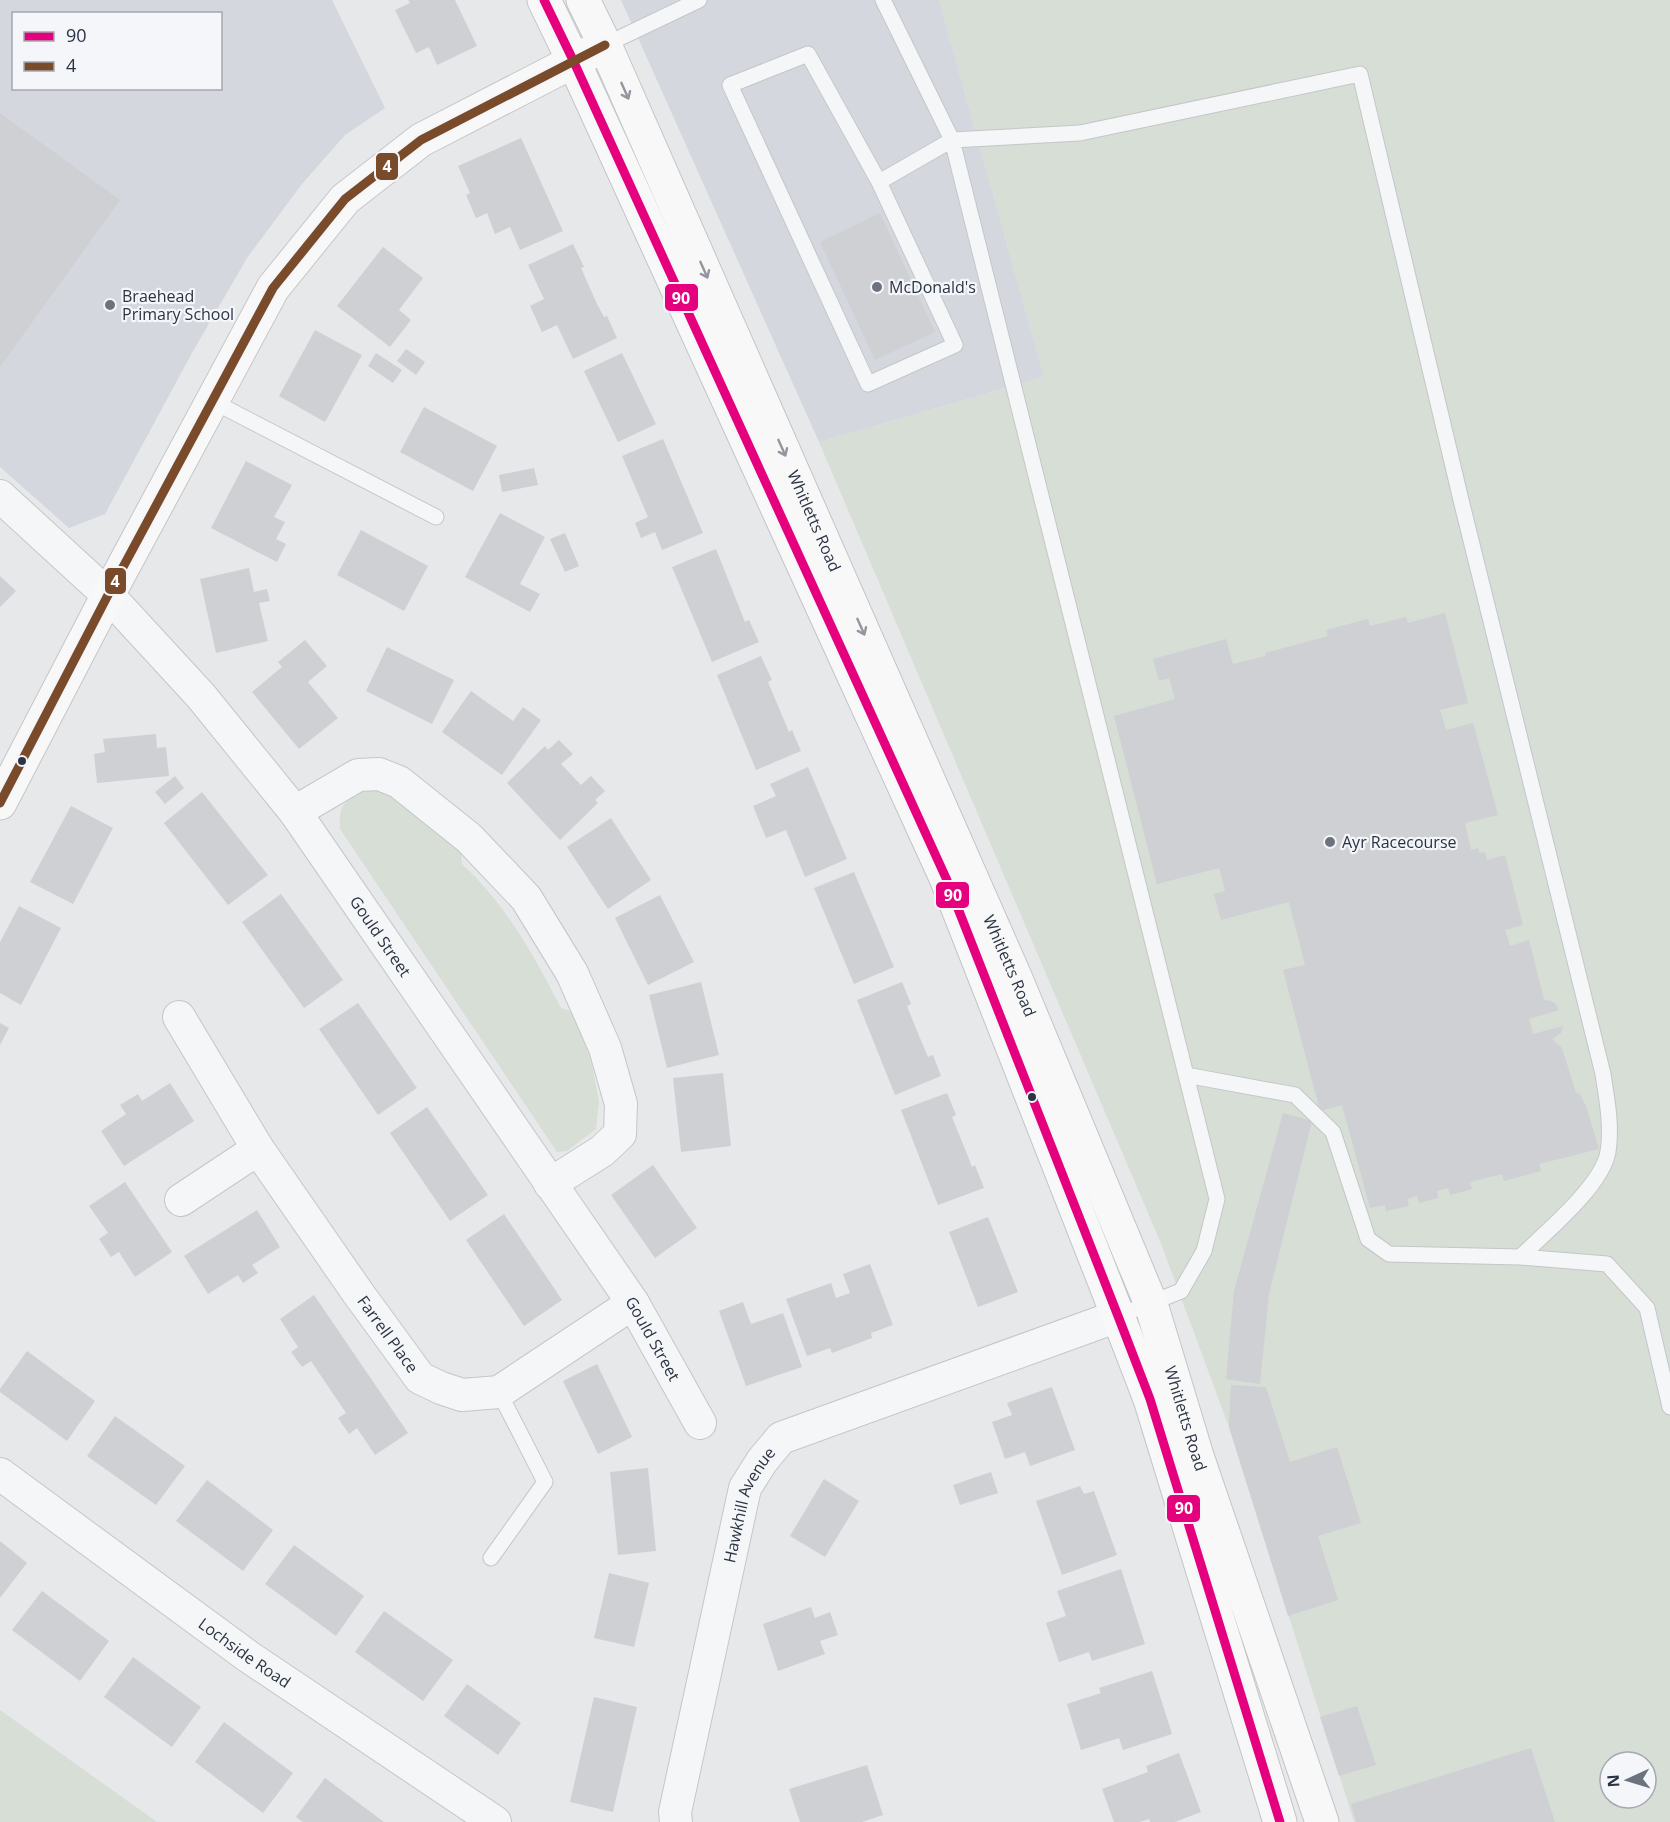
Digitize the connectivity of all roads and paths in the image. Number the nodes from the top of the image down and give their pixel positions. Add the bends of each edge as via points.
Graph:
1 (544, 0) edge
2 (584, 0) edge
3 (699, 0) edge
4 (883, 0) edge
5 (605, 45) junction
6 (573, 60) junction
7 (952, 140) junction
8 (879, 182) junction
9 (212, 401) junction
10 (0, 496) edge
11 (436, 517) dead end
12 (108, 596) junction
13 (0, 803) edge
14 (295, 812) junction
15 (179, 1017) dead end
16 (1186, 1076) junction
17 (258, 1149) junction
18 (550, 1184) junction
19 (181, 1200) dead end
20 (1520, 1257) junction
21 (633, 1303) junction
22 (1151, 1304) junction
23 (1118, 1316) junction
24 (499, 1392) junction
25 (1670, 1407) edge
26 (700, 1423) dead end
27 (0, 1474) edge
28 (490, 1558) dead end
29 (495, 1822) edge
30 (676, 1822) edge
31 (1280, 1822) edge
32 (1322, 1822) edge

1 - 6 main road, Whitletts Road
2 - 5 main road, Whitletts Road
3 - 5 lane
4 - 7 lane
5 - 6 main road
5 -> 22 main road, Whitletts Road via 1016,979
6 - 9 main road via 421,140 345,199 273,288
6 - 23 main road, Whitletts Road via 946,878
7 - 8 lane
7 - 16 lane
7 - 20 lane via 1080,133 1360,75 1607,1103 1610,1128 1608,1154 1602,1169 1581,1198
8 - 8 lane via 955,345 868,384 730,85 808,54
9 - 11 lane
9 - 12 main road
10 - 12 street, Gould Street
12 - 13 main road
12 - 14 street, Gould Street via 201,696
14 - 18 street, Gould Street
14 - 18 street via 358,775 379,774 399,782 469,838 526,898 572,974 605,1048 621,1104 620,1134 602,1152
15 - 17 street, Farrell Place
16 - 20 lane via 1295,1095 1333,1132 1368,1239 1389,1254
16 - 22 lane via 1217,1199 1204,1251 1181,1291
17 - 19 street
17 - 24 street, Farrell Place via 420,1378 462,1395
18 - 21 street, Gould Street
20 - 25 lane via 1607,1264 1647,1308
21 - 24 street, Farrell Place
21 - 26 street, Gould Street
22 - 23 lane
22 - 32 main road, Whitletts Road via 1197,1456
23 - 30 street, Hawkhill Avenue via 781,1438 745,1488 675,1812
23 - 31 main road, Whitletts Road via 1149,1400
24 - 28 lane via 546,1482
27 - 29 street, Lochside Road via 249,1657

